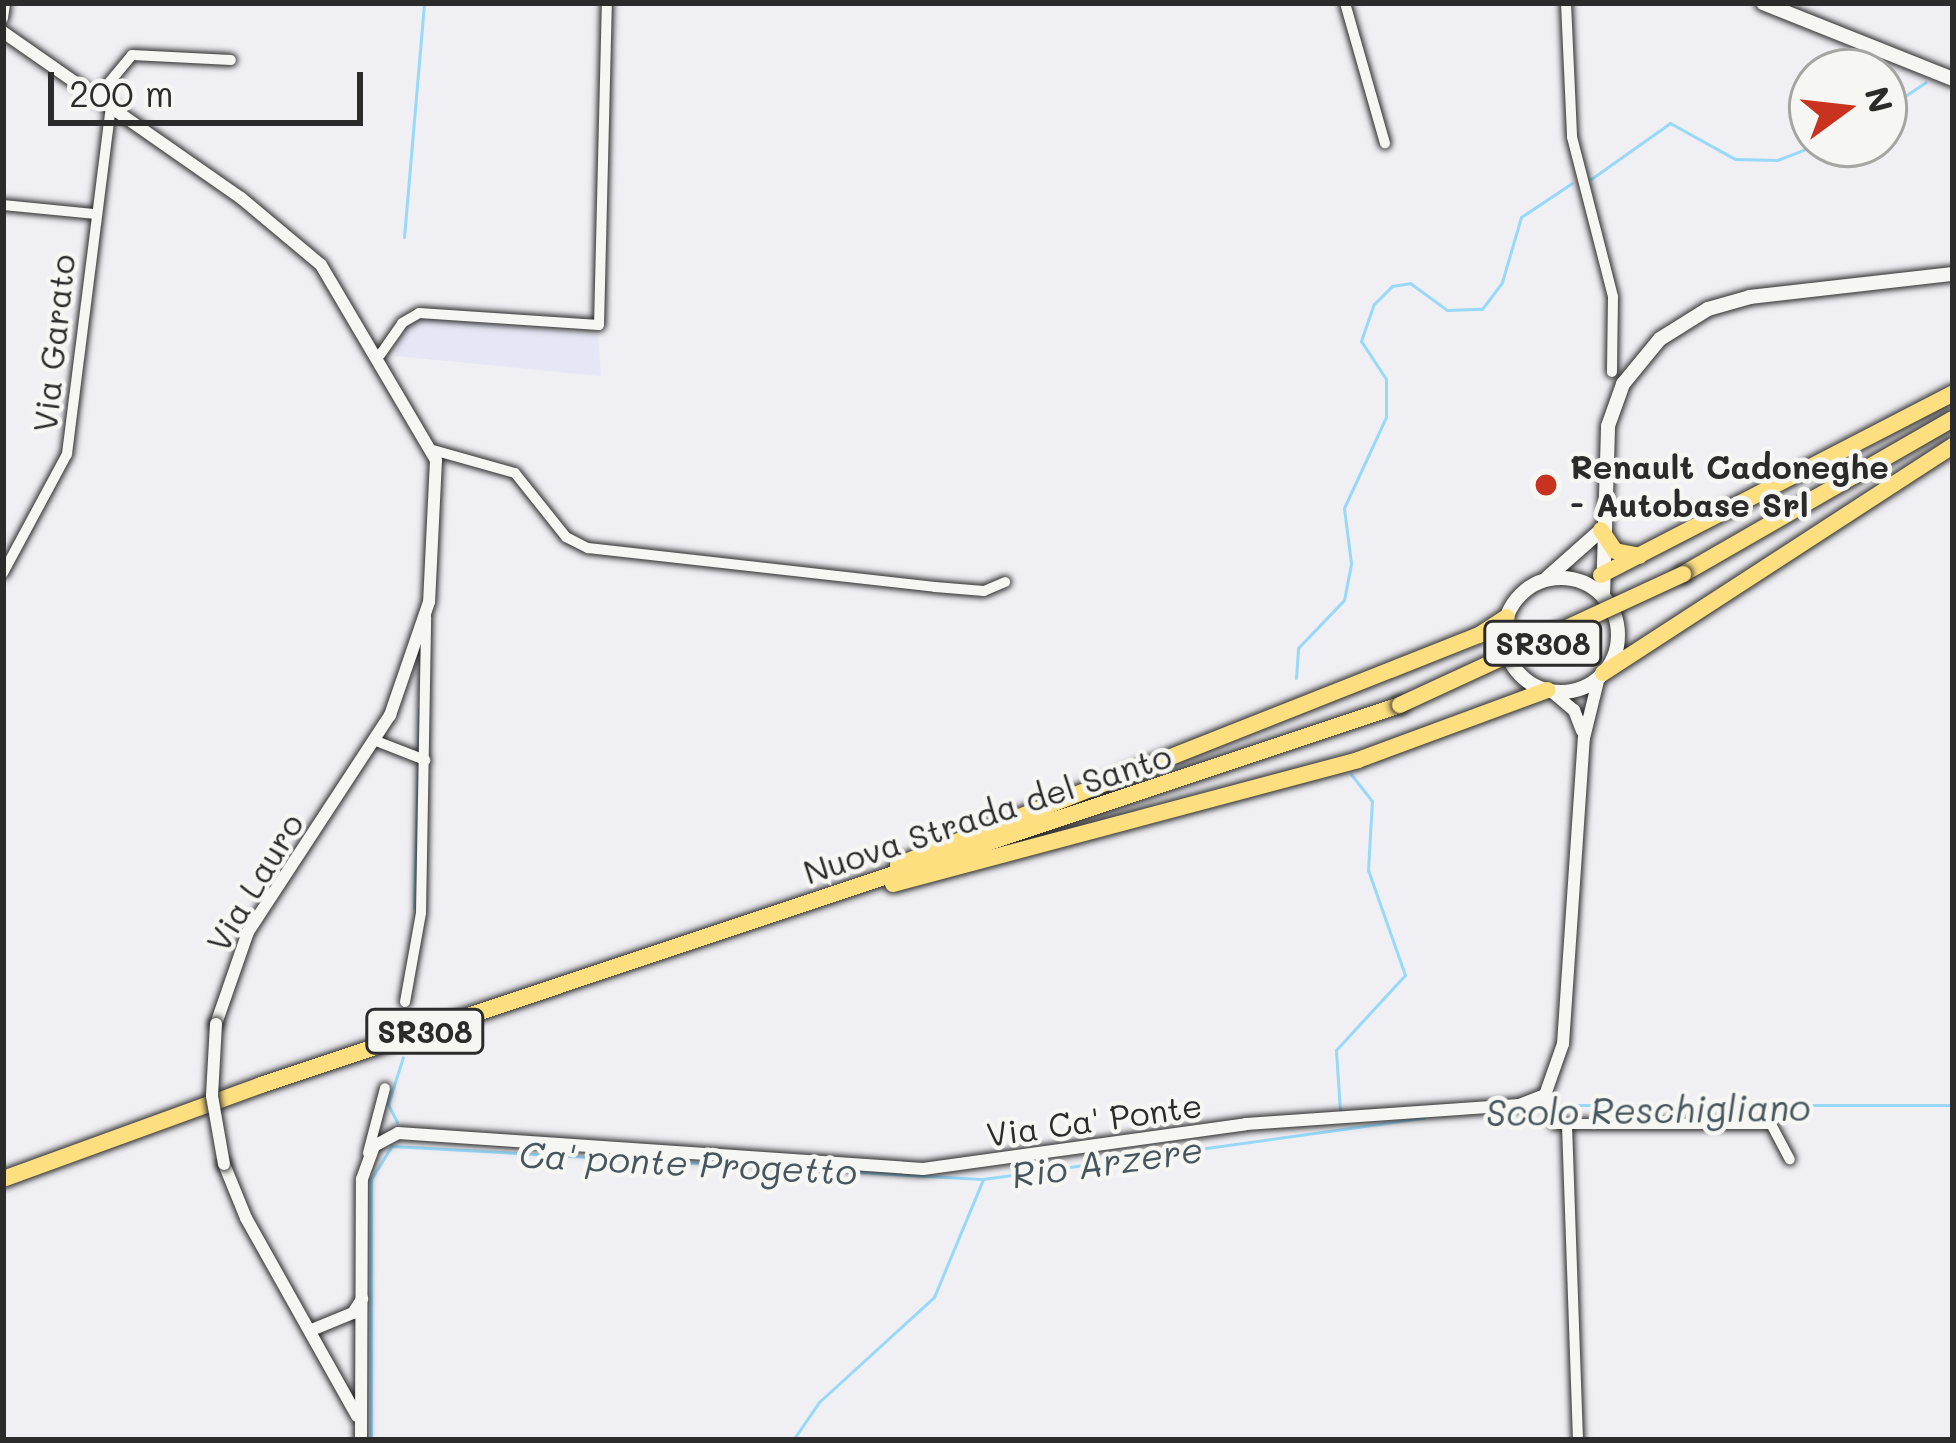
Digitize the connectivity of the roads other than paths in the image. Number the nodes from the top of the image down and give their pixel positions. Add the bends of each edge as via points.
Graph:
1 (5, 3) edge
2 (607, 3) edge
3 (1345, 3) edge
4 (1566, 3) edge
5 (1763, 3) edge
6 (3, 18) edge
7 (3, 32) edge
8 (231, 60) dead end
9 (1953, 79) edge
10 (98, 96) junction
11 (111, 106) junction
12 (1385, 142) dead end
13 (3, 205) edge
14 (94, 214) junction
15 (1953, 274) edge
16 (380, 355) junction
17 (1612, 371) dead end
18 (1953, 393) edge
19 (1953, 419) edge
20 (1953, 446) edge
21 (433, 450) junction
22 (1600, 530) junction
23 (1641, 556) junction
24 (3, 573) edge
25 (1601, 575) junction
26 (1543, 581) junction
27 (1579, 581) junction
28 (1005, 582) dead end
29 (1603, 597) junction
30 (1507, 616) junction
31 (426, 617) junction
32 (1601, 675) junction
33 (1549, 691) junction
34 (1584, 738) junction
35 (376, 741) junction
36 (424, 760) junction
37 (851, 890) junction
38 (405, 1002) dead end
39 (385, 1088) dead end
40 (1544, 1095) junction
41 (378, 1113) junction
42 (1567, 1125) junction
43 (398, 1133) junction
44 (367, 1156) junction
45 (1790, 1159) dead end
46 (3, 1179) edge
47 (362, 1298) junction
48 (314, 1329) junction
49 (359, 1423) junction
50 (361, 1440) edge
51 (1578, 1440) edge

1 - 6 street
2 - 16 street via 599,326 419,313
3 - 12 street
4 - 17 street via 1572,137 1613,297
5 - 9 main road
7 - 10 street, Via Lauro
8 - 10 street via 132,55
10 - 11 street, Via Lauro
11 - 14 street, Via Garato
11 - 16 street, Via Lauro via 322,265
13 - 14 street
14 - 24 street, Via Garato via 67,454
15 - 22 main road via 1750,297 1681,324 1639,361 1614,401
16 - 21 street, Via Lauro
18 - 23 highway
19 - 37 highway, Nuova Strada del Santo / SR308, bridge via 1683,574 1400,705
20 - 32 highway
21 - 28 street via 515,473 566,536 588,548 984,591
21 - 31 street, Via Lauro via 439,496
22 - 23 highway via 1615,551
22 - 25 main road
22 - 26 main road
23 - 25 highway
25 - 27 main road
25 - 29 main road
26 - 27 main road
26 - 30 main road
27 - 29 main road
29 - 32 main road via 1618,635
30 - 33 main road via 1505,643 1515,668
30 - 37 highway via 1460,643 929,849
31 - 35 street, Via Lauro
31 - 36 street, Via Lauro
32 - 33 main road
32 - 34 street
33 - 34 street via 1574,710
33 - 37 highway via 1358,760 1134,825 938,878
34 - 40 street via 1563,1044
35 - 36 street
35 - 48 street, Via Lauro, bridge via 248,932 216,1024 212,1096 224,1164 253,1231
36 - 38 street, Via Lauro via 421,914
37 - 46 highway, Nuova Strada del Santo / SR308 via 239,1092
39 - 41 street
40 - 42 street via 1549,1118
40 - 43 street, Via Ca' Ponte via 1519,1105 1246,1124 923,1168
41 - 43 street
41 - 44 street
42 - 45 street via 1771,1124
42 - 51 street
43 - 44 street
44 - 47 street
47 - 48 street via 353,1313
47 - 49 street
48 - 49 street, Via Lauro
49 - 50 street

